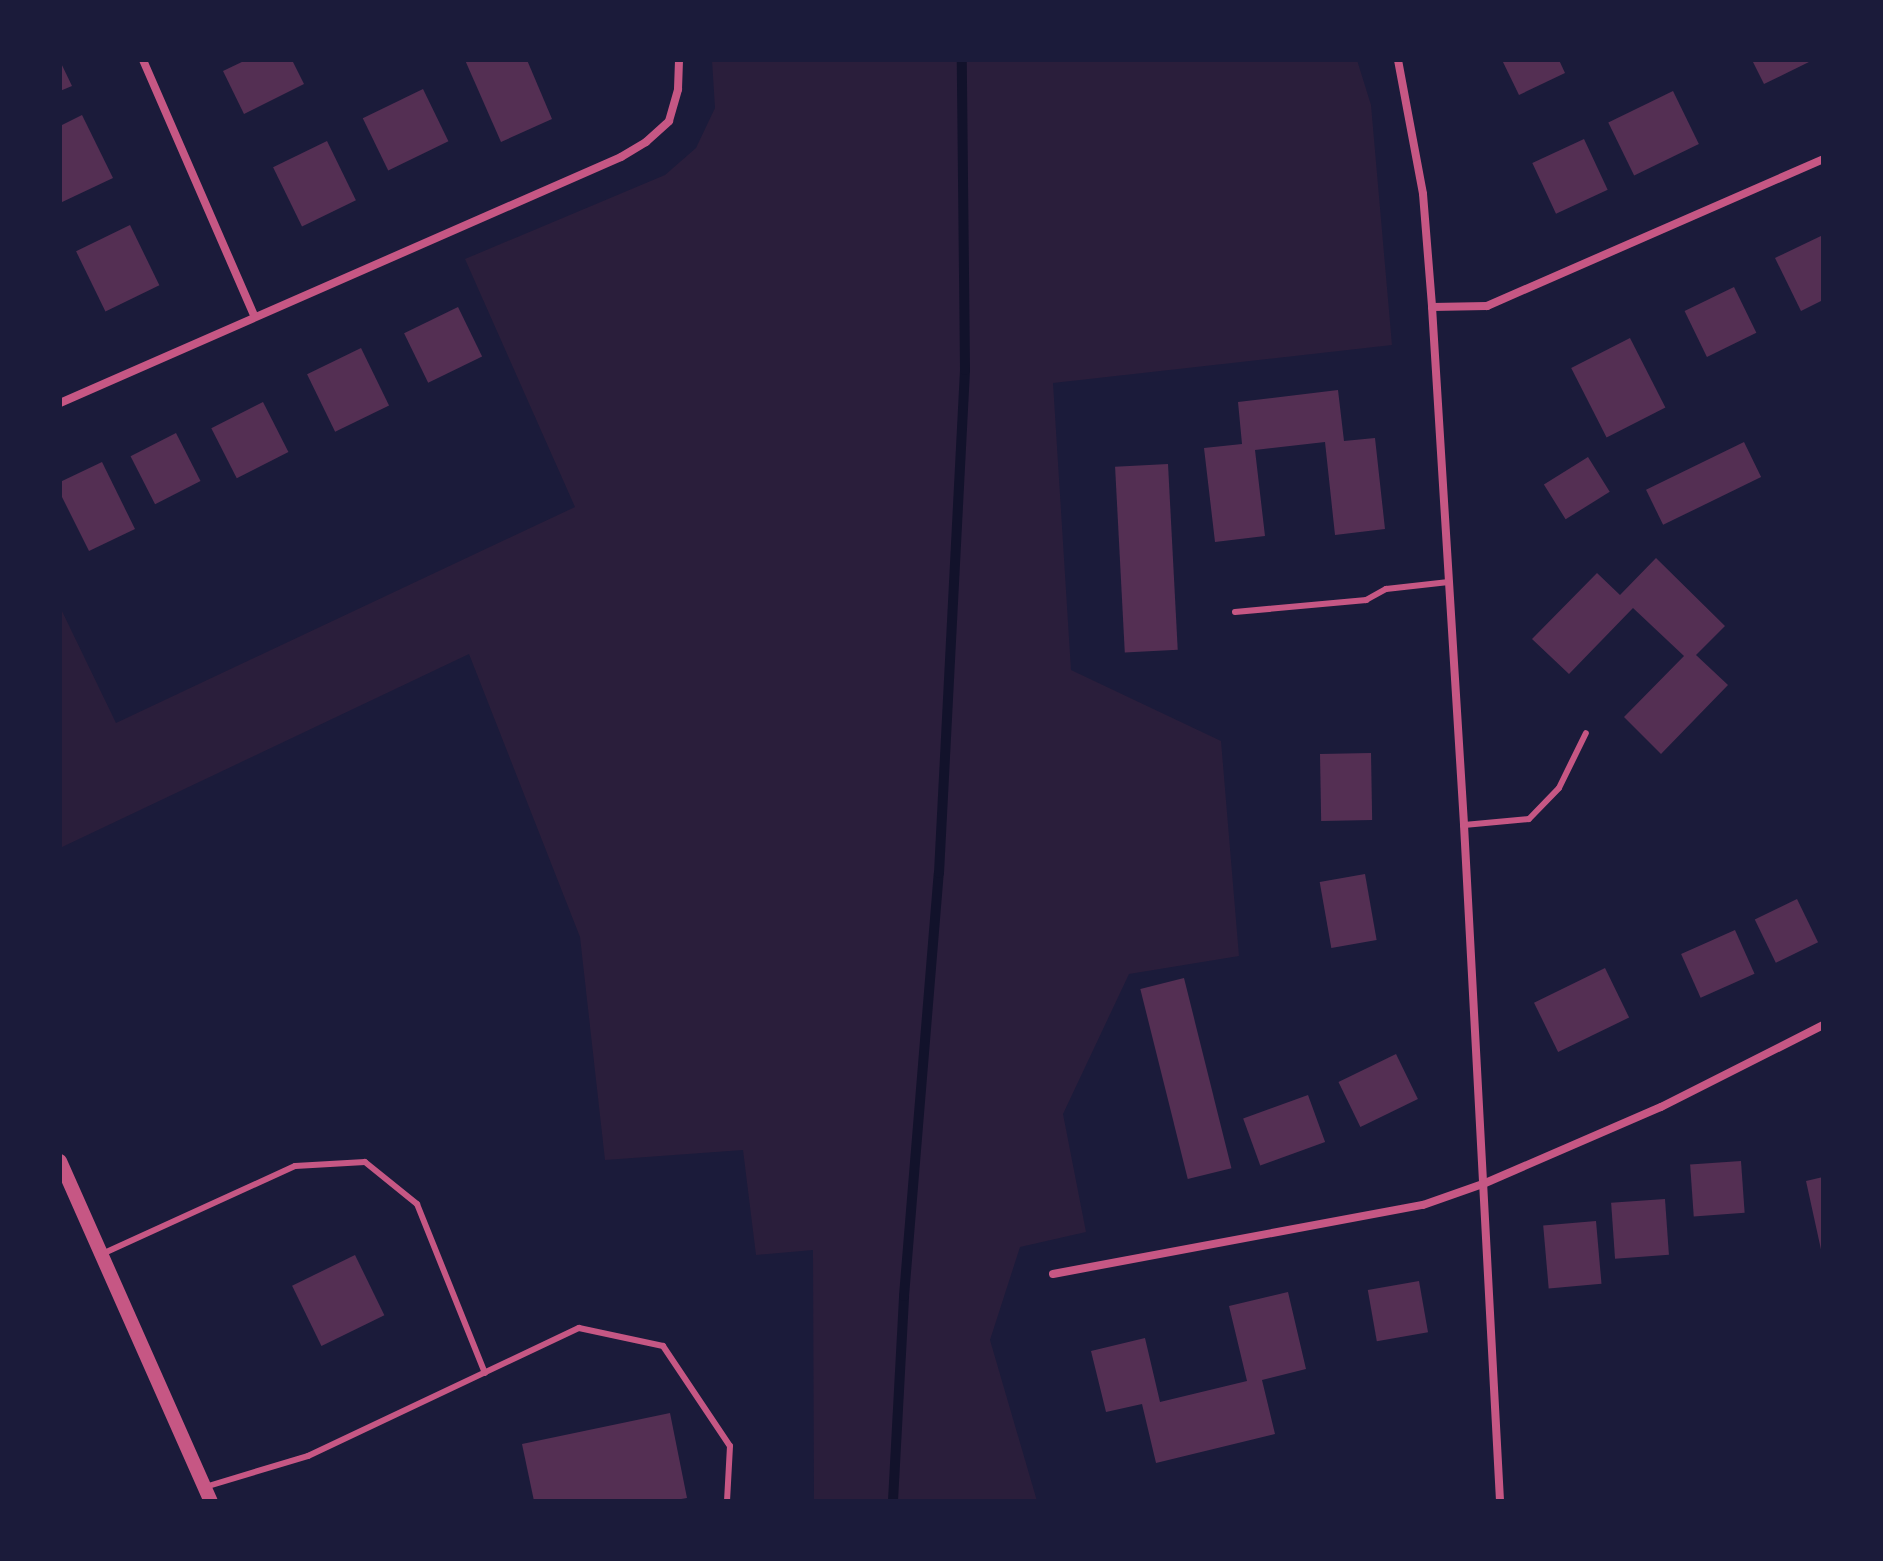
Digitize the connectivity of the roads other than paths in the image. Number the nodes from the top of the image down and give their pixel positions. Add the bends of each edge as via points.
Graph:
1 (143, 60) edge
2 (679, 60) edge
3 (1398, 60) edge
4 (1823, 159) edge
5 (1432, 307) junction
6 (254, 315) junction
7 (60, 403) edge
8 (1449, 582) junction
9 (1235, 612) dead end
10 (1586, 733) dead end
11 (1464, 825) junction
12 (1823, 1025) edge
13 (60, 1161) edge
14 (1483, 1184) junction
15 (102, 1254) junction
16 (1053, 1274) dead end
17 (485, 1373) junction
18 (208, 1494) edge
19 (727, 1501) edge
20 (1500, 1501) edge

1 - 6 street
2 - 6 street via 669,121 646,142
3 - 5 street via 1423,194
4 - 5 street via 1487,306
5 - 8 street
6 - 7 street
8 - 9 lane via 1386,589 1366,600
8 - 11 street
10 - 11 lane via 1559,788 1529,819
11 - 14 street
12 - 14 street via 1661,1107
13 - 15 street
14 - 16 street via 1423,1205
14 - 20 street
15 - 17 lane via 295,1166 365,1162 417,1204
15 - 18 street
17 - 18 lane via 308,1456
17 - 19 lane via 579,1328 663,1346 730,1446

